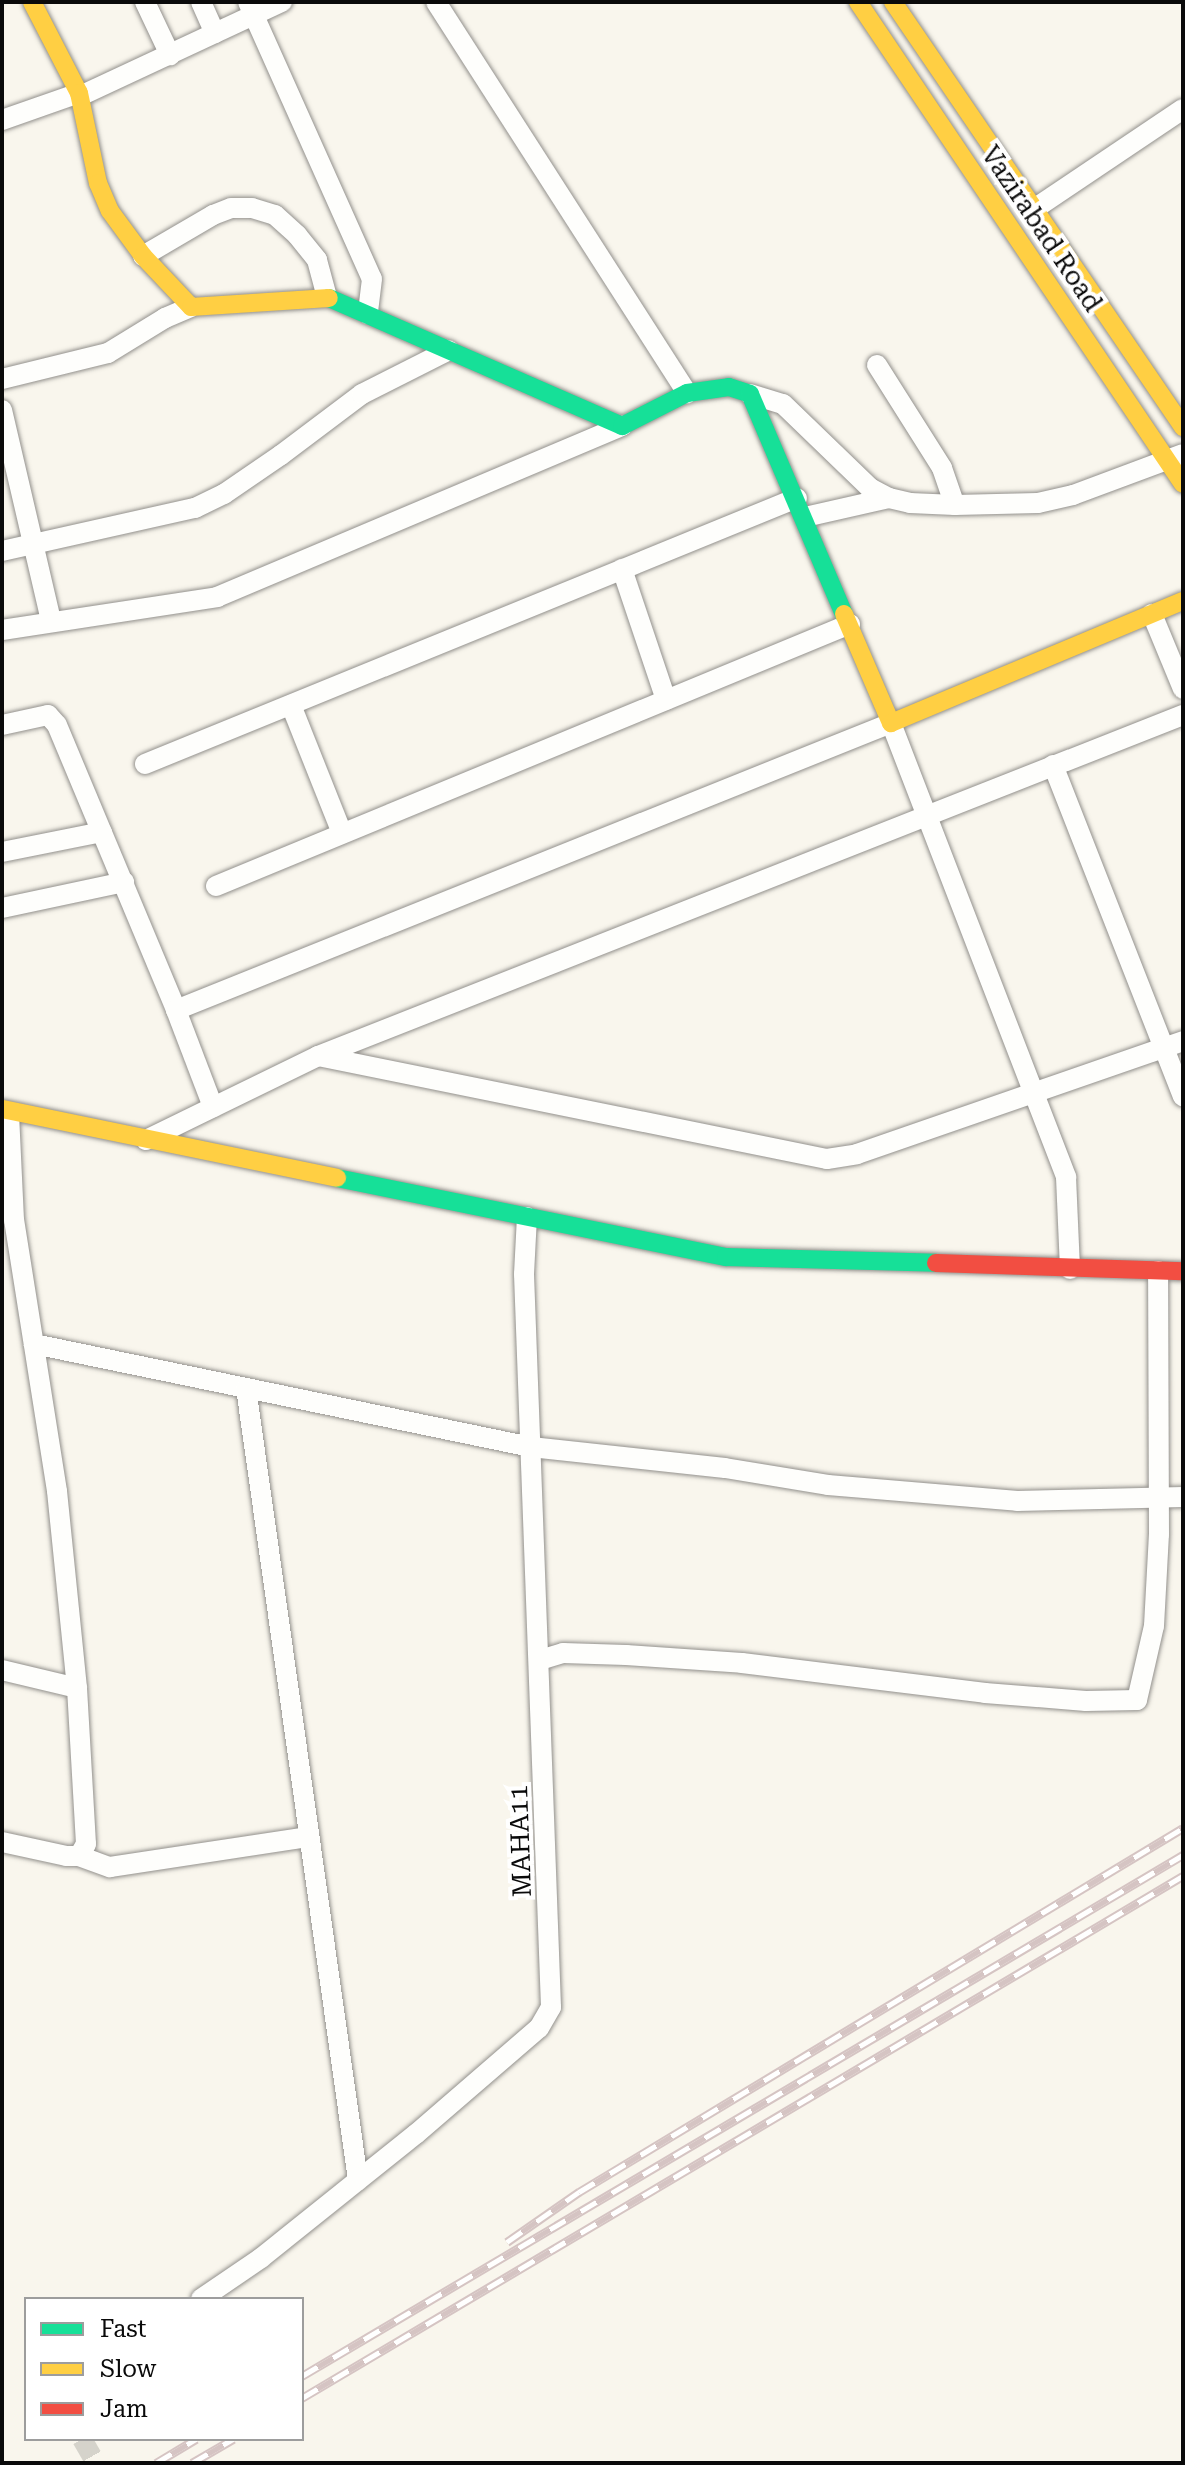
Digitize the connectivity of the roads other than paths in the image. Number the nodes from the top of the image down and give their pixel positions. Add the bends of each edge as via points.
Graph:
1 (32, 2) edge
2 (145, 2) edge
3 (201, 2) edge
4 (282, 2) edge
5 (436, 2) edge
6 (858, 2) edge
7 (893, 2) edge
8 (251, 9) edge
9 (215, 33) junction
10 (170, 55) junction
11 (79, 94) junction
12 (1183, 109) edge
13 (2, 120) edge
14 (1034, 209) junction
15 (143, 256) junction
16 (327, 297) junction
17 (191, 307) junction
18 (368, 314) junction
19 (449, 350) junction
20 (877, 365) dead end
21 (2, 379) edge
22 (687, 393) junction
23 (750, 394) junction
24 (2, 410) edge
25 (622, 426) junction
26 (1183, 427) edge
27 (1174, 457) edge
28 (1183, 484) edge
29 (889, 498) junction
30 (955, 505) junction
31 (801, 508) junction
32 (33, 541) junction
33 (2, 551) edge
34 (622, 569) junction
35 (1183, 601) edge
36 (1152, 614) junction
37 (51, 620) junction
38 (850, 624) junction
39 (2, 630) edge
40 (1183, 689) edge
41 (666, 700) junction
42 (291, 705) junction
43 (1183, 715) edge
44 (891, 723) junction
45 (2, 725) edge
46 (145, 764) dead end
47 (1053, 765) junction
48 (926, 814) junction
49 (102, 832) junction
50 (342, 833) junction
51 (2, 852) edge
52 (124, 882) junction
53 (216, 886) dead end
54 (2, 908) edge
55 (176, 1010) junction
56 (1174, 1044) edge
57 (318, 1056) junction
58 (1035, 1095) junction
59 (1183, 1096) edge
60 (213, 1107) junction
61 (5, 1110) edge
62 (146, 1140) junction
63 (7, 1190) edge
64 (527, 1217) junction
65 (1070, 1269) junction
66 (1158, 1271) junction
67 (1183, 1271) edge
68 (34, 1344) junction
69 (246, 1388) junction
70 (531, 1447) junction
71 (1183, 1497) edge
72 (1158, 1498) junction
73 (540, 1660) junction
74 (2, 1670) edge
75 (77, 1688) junction
76 (309, 1837) junction
77 (2, 1842) edge
78 (79, 1856) junction
79 (358, 2180) junction
80 (204, 2297) edge

1 - 11 street
2 - 10 street
3 - 9 street
4 - 8 street
5 - 22 street
6 - 27 street, Vazirabad Road
7 - 14 street, Vazirabad Road
8 - 9 street
8 - 18 street via 372,279
9 - 10 street
10 - 11 street
11 - 13 street
11 - 15 street via 98,183 110,211
12 - 14 street
14 - 26 street, Vazirabad Road
15 - 16 street via 213,215 252,208 275,215 297,235 317,260
15 - 17 street
16 - 17 street
16 - 18 street
17 - 21 street via 108,353
18 - 19 street
19 - 25 street
19 - 32 street via 362,394 224,494 195,508
20 - 30 street via 942,468
22 - 23 street via 729,387
22 - 25 street
23 - 29 street via 783,404 870,488
23 - 31 street
24 - 32 street
25 - 37 street via 217,597
27 - 28 street, Vazirabad Road
27 - 30 street via 1038,503
29 - 30 street
29 - 31 street
31 - 34 street
31 - 38 street
32 - 33 street
32 - 37 street
34 - 41 street
34 - 42 street
35 - 36 street
36 - 40 street
36 - 44 street
37 - 39 street
38 - 41 street
38 - 44 street
41 - 50 street
42 - 46 street
42 - 50 street
43 - 47 street
44 - 48 street
44 - 55 street
45 - 49 street via 48,715 54,719
47 - 48 street
47 - 56 street
48 - 57 street
48 - 58 street
49 - 51 street
49 - 52 street
50 - 53 street
52 - 54 street
52 - 55 street
55 - 60 street
56 - 58 street
56 - 59 street
57 - 58 street via 827,1159 857,1154
57 - 60 street
58 - 65 street via 1066,1177
60 - 62 street
61 - 62 street
61 - 63 street
62 - 64 street
63 - 68 street
64 - 65 street via 726,1257
64 - 70 street, MAHA11
65 - 66 street
66 - 67 street
66 - 72 street
68 - 69 street
68 - 75 street via 57,1491
69 - 70 street
69 - 76 street
70 - 72 street via 828,1485 1017,1501
70 - 73 street, MAHA11
71 - 72 street
72 - 73 street via 1154,1626 1137,1700 985,1693 742,1663 626,1655 563,1653
73 - 79 street, MAHA11 via 547,2018
74 - 75 street
75 - 78 street via 86,1844
76 - 78 street via 110,1867
76 - 79 street
77 - 78 street
79 - 80 street, MAHA11

